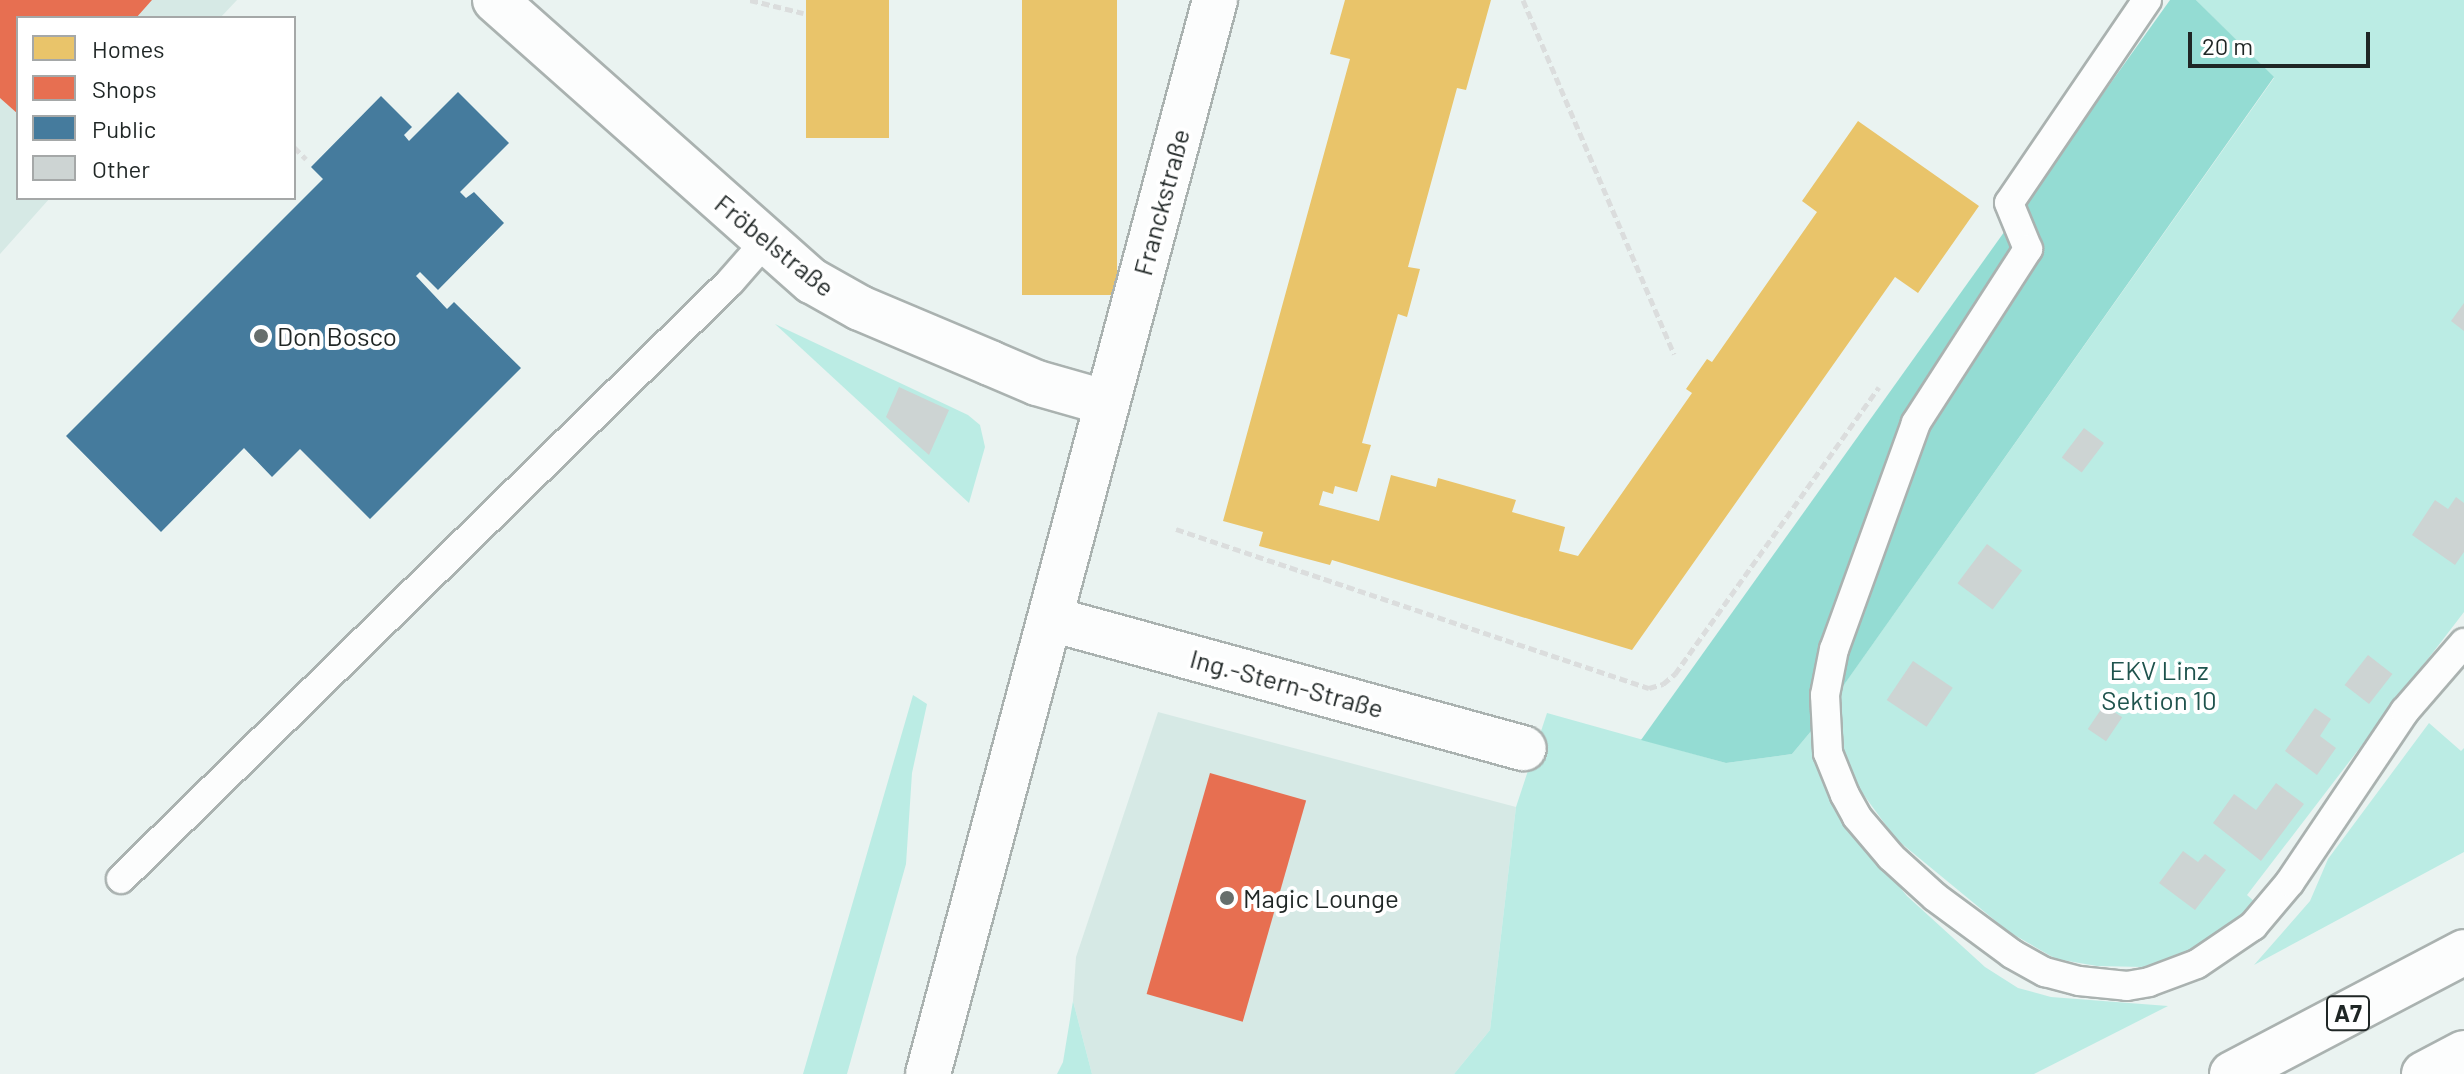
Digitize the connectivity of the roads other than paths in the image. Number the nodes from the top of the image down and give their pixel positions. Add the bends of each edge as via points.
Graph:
1 (495, 0) edge
2 (1215, 0) edge
3 (2147, 0) edge
4 (765, 242) junction
5 (1107, 403) junction
6 (1051, 619) junction
7 (2464, 643) edge
8 (1524, 748) dead end
9 (121, 879) dead end
10 (2464, 952) edge
11 (2464, 1053) edge
12 (928, 1074) edge
13 (2232, 1074) edge
14 (2424, 1074) edge

1 - 4 main road, Fröbelstraße
2 - 5 main road, Franckstraße
3 - 7 lane via 2009,203 2028,249 1916,423 1834,649 1825,695 1828,753 1845,795 1891,857 2012,954 2045,972 2079,981 2127,986 2149,982 2206,959 2253,926 2290,882 2405,711
4 - 5 main road, Fröbelstraße via 812,281 860,308 1037,383
4 - 9 lane
5 - 6 main road, Franckstraße
6 - 8 main road, Ing.-Stern-Straße
6 - 12 main road, Franckstraße
10 - 13 main road, A7
11 - 14 main road

